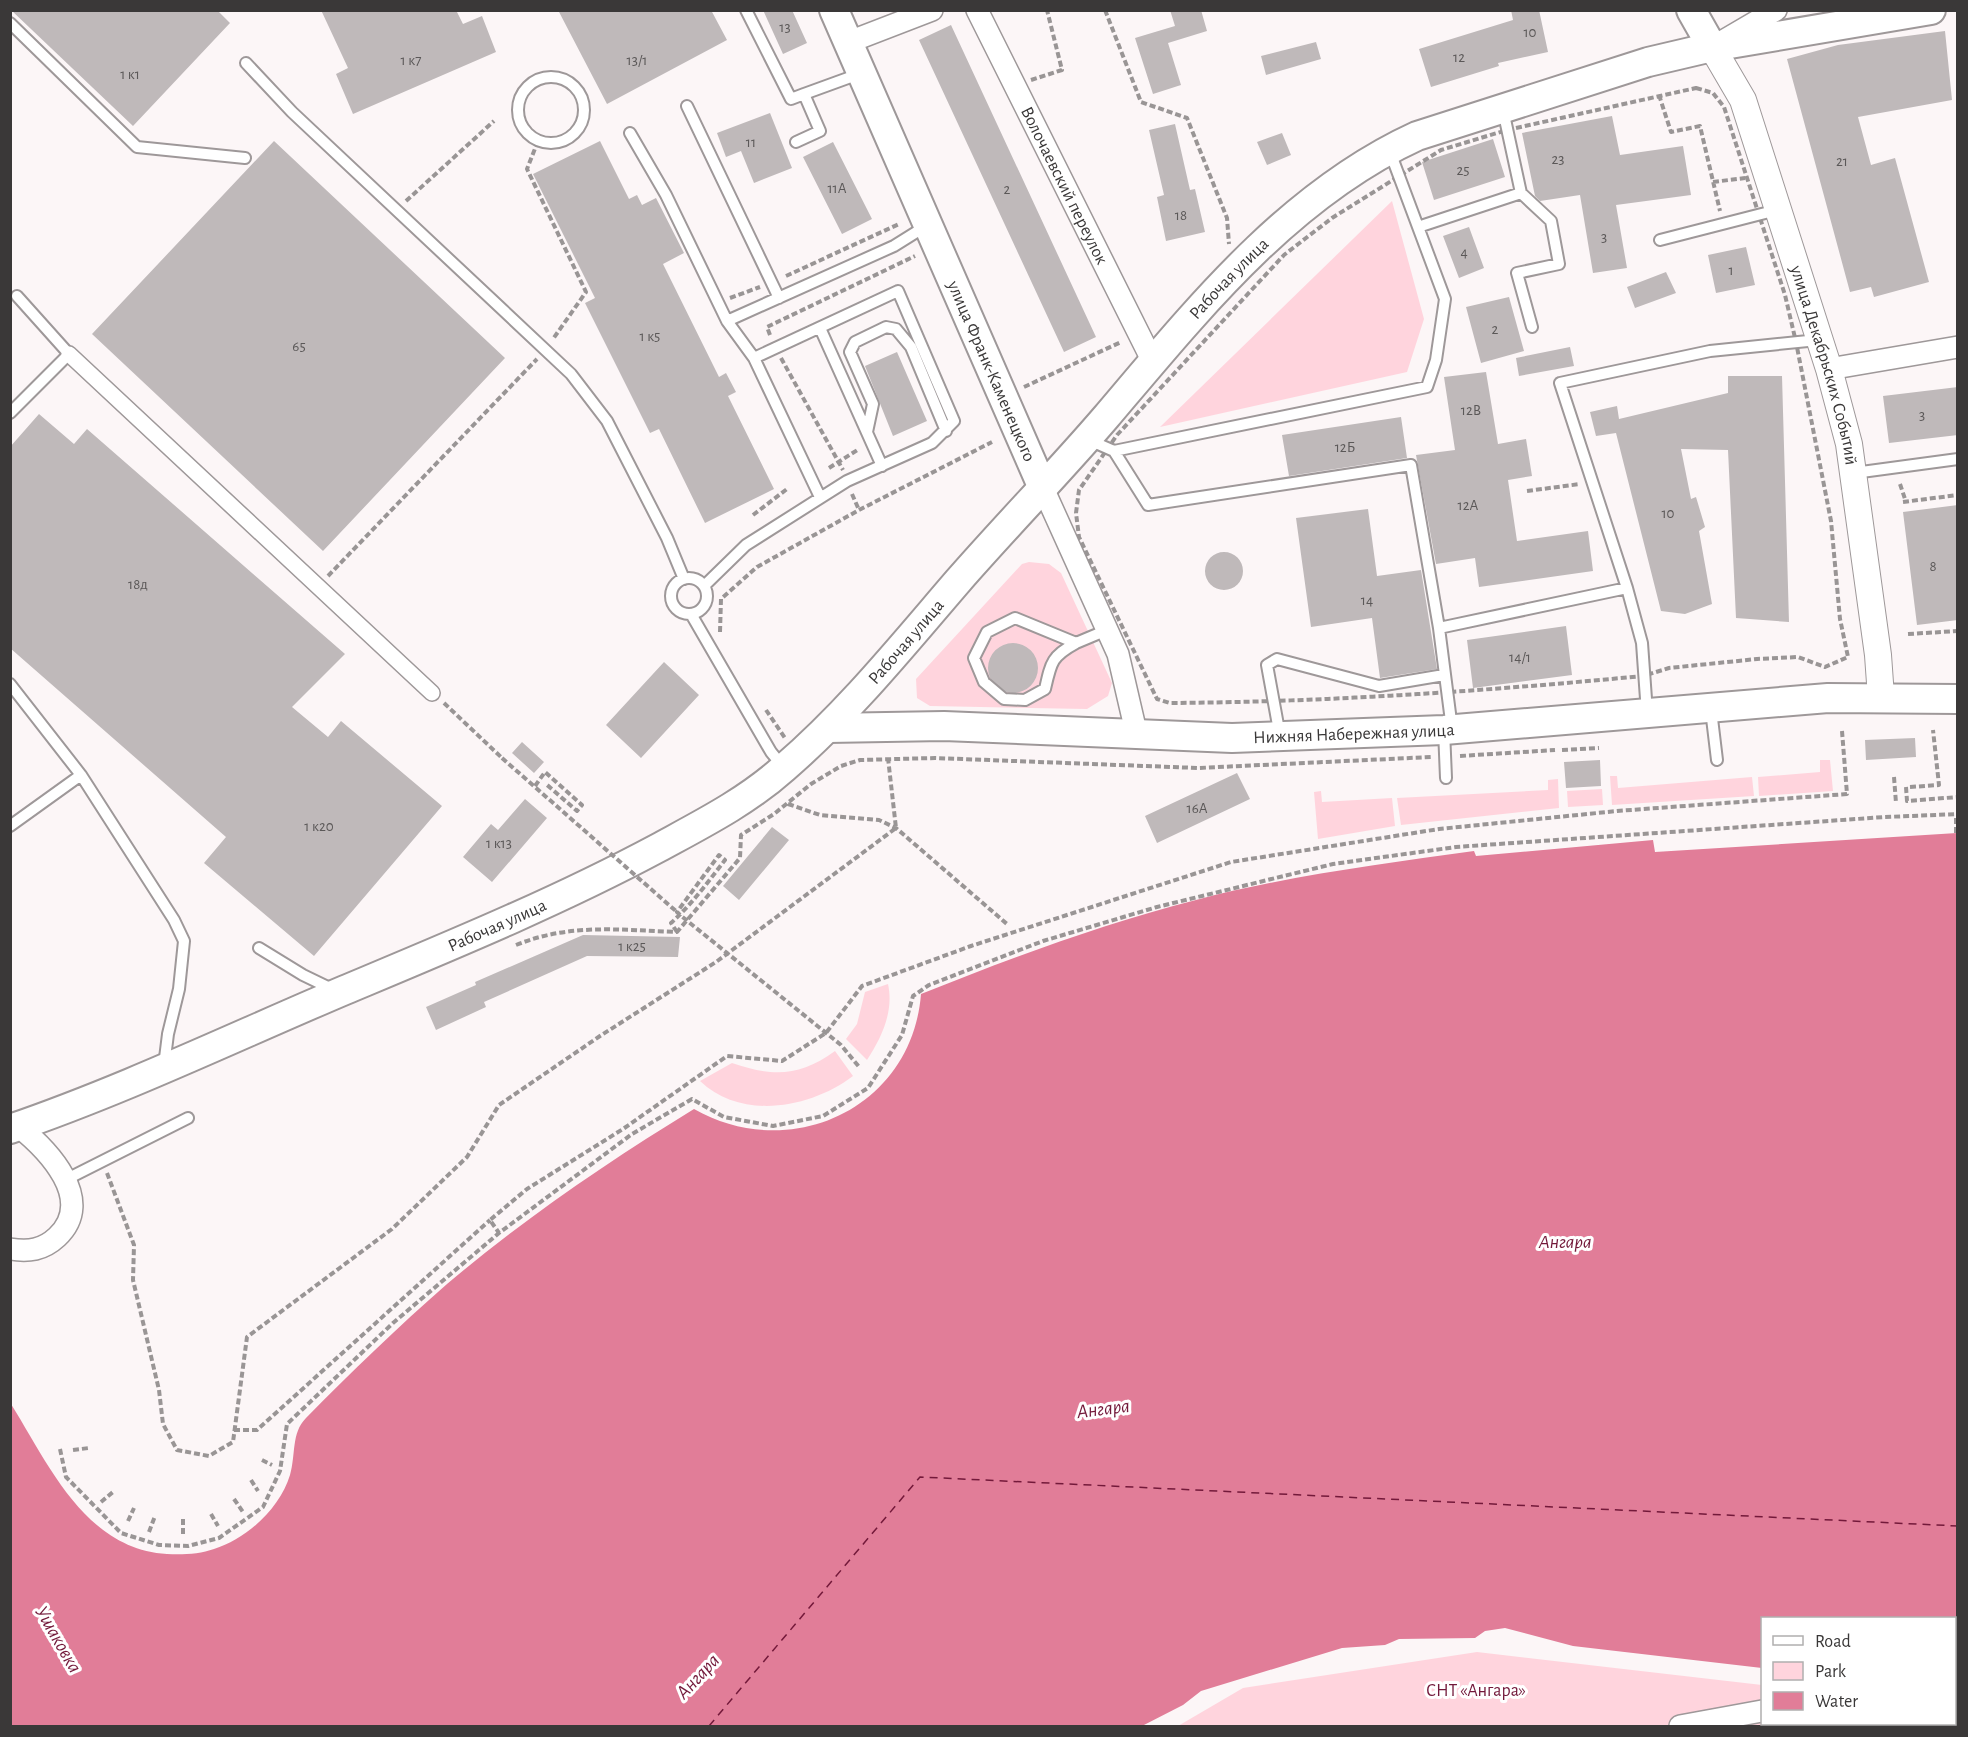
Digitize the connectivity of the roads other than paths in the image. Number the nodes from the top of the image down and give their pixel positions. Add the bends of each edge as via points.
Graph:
1 (746, 10) edge
2 (834, 10) edge
3 (932, 10) edge
4 (977, 10) edge
5 (1691, 10) edge
6 (1776, 10) edge
7 (1931, 10) edge
8 (10, 23) edge
9 (849, 42) junction
10 (1712, 47) junction
11 (246, 63) dead end
12 (862, 73) junction
13 (804, 94) junction
14 (687, 106) dead end
15 (1504, 119) junction
16 (630, 134) dead end
17 (538, 141) joint
18 (796, 142) dead end
19 (1389, 148) junction
20 (244, 158) dead end
21 (1521, 193) junction
22 (1768, 212) junction
23 (913, 224) junction
24 (1418, 227) junction
25 (1660, 240) dead end
26 (17, 296) dead end
27 (779, 298) junction
28 (727, 321) junction
29 (1532, 327) dead end
30 (820, 328) junction
31 (1807, 341) junction
32 (1958, 347) edge
33 (69, 354) junction
34 (754, 358) junction
35 (1153, 362) junction
36 (1829, 369) junction
37 (10, 413) edge
38 (946, 431) junction
39 (867, 432) junction
40 (1103, 446) junction
41 (1958, 459) edge
42 (882, 466) junction
43 (1852, 473) junction
44 (1042, 486) junction
45 (820, 497) junction
46 (684, 579) junction
47 (704, 586) junction
48 (1627, 588) junction
49 (691, 614) junction
50 (1439, 628) junction
51 (1107, 630) junction
52 (1076, 643) junction
53 (1444, 675) junction
54 (10, 684) edge
55 (432, 693) road end
56 (1881, 697) junction
57 (1958, 699) edge
58 (1710, 708) junction
59 (1647, 713) junction
60 (828, 728) junction
61 (1137, 735) junction
62 (1280, 736) junction
63 (1447, 739) junction
64 (1717, 760) dead end
65 (784, 769) junction
66 (81, 775) junction
67 (1446, 778) dead end
68 (10, 825) edge
69 (259, 948) dead end
70 (340, 993) junction
71 (164, 1069) junction
72 (188, 1118) dead end
73 (13, 1125) edge
74 (65, 1180) junction
75 (10, 1249) edge
76 (1761, 1711) edge
77 (1680, 1726) edge

1 - 13 lane via 790,99
2 - 9 main road, улица Франк-Каменецкого
3 - 9 street
4 - 35 street, Волочаевский переулок
5 - 10 main road
6 - 10 street
7 - 10 main road, Рабочая улица
8 - 20 lane via 137,147
9 - 12 main road, улица Франк-Каменецкого
10 - 15 main road, Рабочая улица via 1648,62
10 - 22 street, улица Декабрьских Событий via 1743,100
11 - 46 lane via 292,112 571,374 607,421
12 - 13 lane
12 - 23 main road, улица Франк-Каменецкого
13 - 18 lane via 820,131
14 - 27 lane
15 - 19 main road, Рабочая улица via 1417,136
15 - 21 lane
16 - 28 lane via 666,195
17 - 17 lane via 560,142 577,130 582,121 583,100 578,90 561,78 539,78 529,84 518,103 521,125
19 - 24 lane
19 - 35 main road, Рабочая улица via 1312,198 1236,270
21 - 24 lane
21 - 29 lane via 1551,221 1559,264 1517,273
22 - 25 lane
22 - 31 street, улица Декабрьских Событий
23 - 27 lane via 894,246
23 - 44 main road, улица Франк-Каменецкого
24 - 40 lane via 1445,300 1428,387
26 - 33 lane
27 - 28 lane
28 - 34 lane
30 - 34 lane
30 - 38 lane via 898,291 954,421
30 - 39 lane
31 - 36 street, улица Декабрьских Событий
31 - 48 lane via 1710,351 1560,383
32 - 36 street
33 - 37 lane
33 - 55 street
34 - 45 lane
35 - 40 main road, Рабочая улица
36 - 43 street, улица Декабрьских Событий via 1849,444
38 - 39 lane via 911,347 896,330 886,327 855,342 850,352 873,404
38 - 42 lane via 932,443
39 - 42 lane
40 - 44 main road, Рабочая улица
40 - 50 lane via 1148,505 1411,465
41 - 43 lane
42 - 45 lane
43 - 56 street, улица Декабрьских Событий
44 - 51 street, улица Франк-Каменецкого
44 - 60 main road, Рабочая улица
45 - 47 lane via 746,545
46 - 47 lane
46 - 49 lane via 672,590 672,602 679,612
47 - 49 lane via 705,603
48 - 50 lane
48 - 59 lane via 1642,644
49 - 65 lane
50 - 53 lane
51 - 52 lane
51 - 61 street, улица Франк-Каменецкого via 1124,675
52 - 52 lane via 1015,618 987,632 974,658 984,682 1004,699 1024,700 1045,689 1058,653
53 - 62 lane via 1379,686 1276,659 1267,665
53 - 63 lane
54 - 66 lane
56 - 57 main road, Нижняя Набережная улица
56 - 58 main road, Нижняя Набережная улица
58 - 59 main road, Нижняя Набережная улица
58 - 64 lane
59 - 63 main road, Нижняя Набережная улица
60 - 61 main road, Нижняя Набережная улица via 944,726
60 - 65 main road, Рабочая улица
61 - 62 main road, Нижняя Набережная улица
62 - 63 main road, Нижняя Набережная улица
63 - 67 lane
65 - 70 main road, Рабочая улица via 715,819 613,872
66 - 68 lane
66 - 71 lane via 184,940
69 - 70 lane
70 - 71 main road, Рабочая улица
71 - 73 main road, Рабочая улица
72 - 74 lane
73 - 74 street via 53,1157
74 - 75 street via 71,1210 61,1233 39,1249
76 - 77 street

